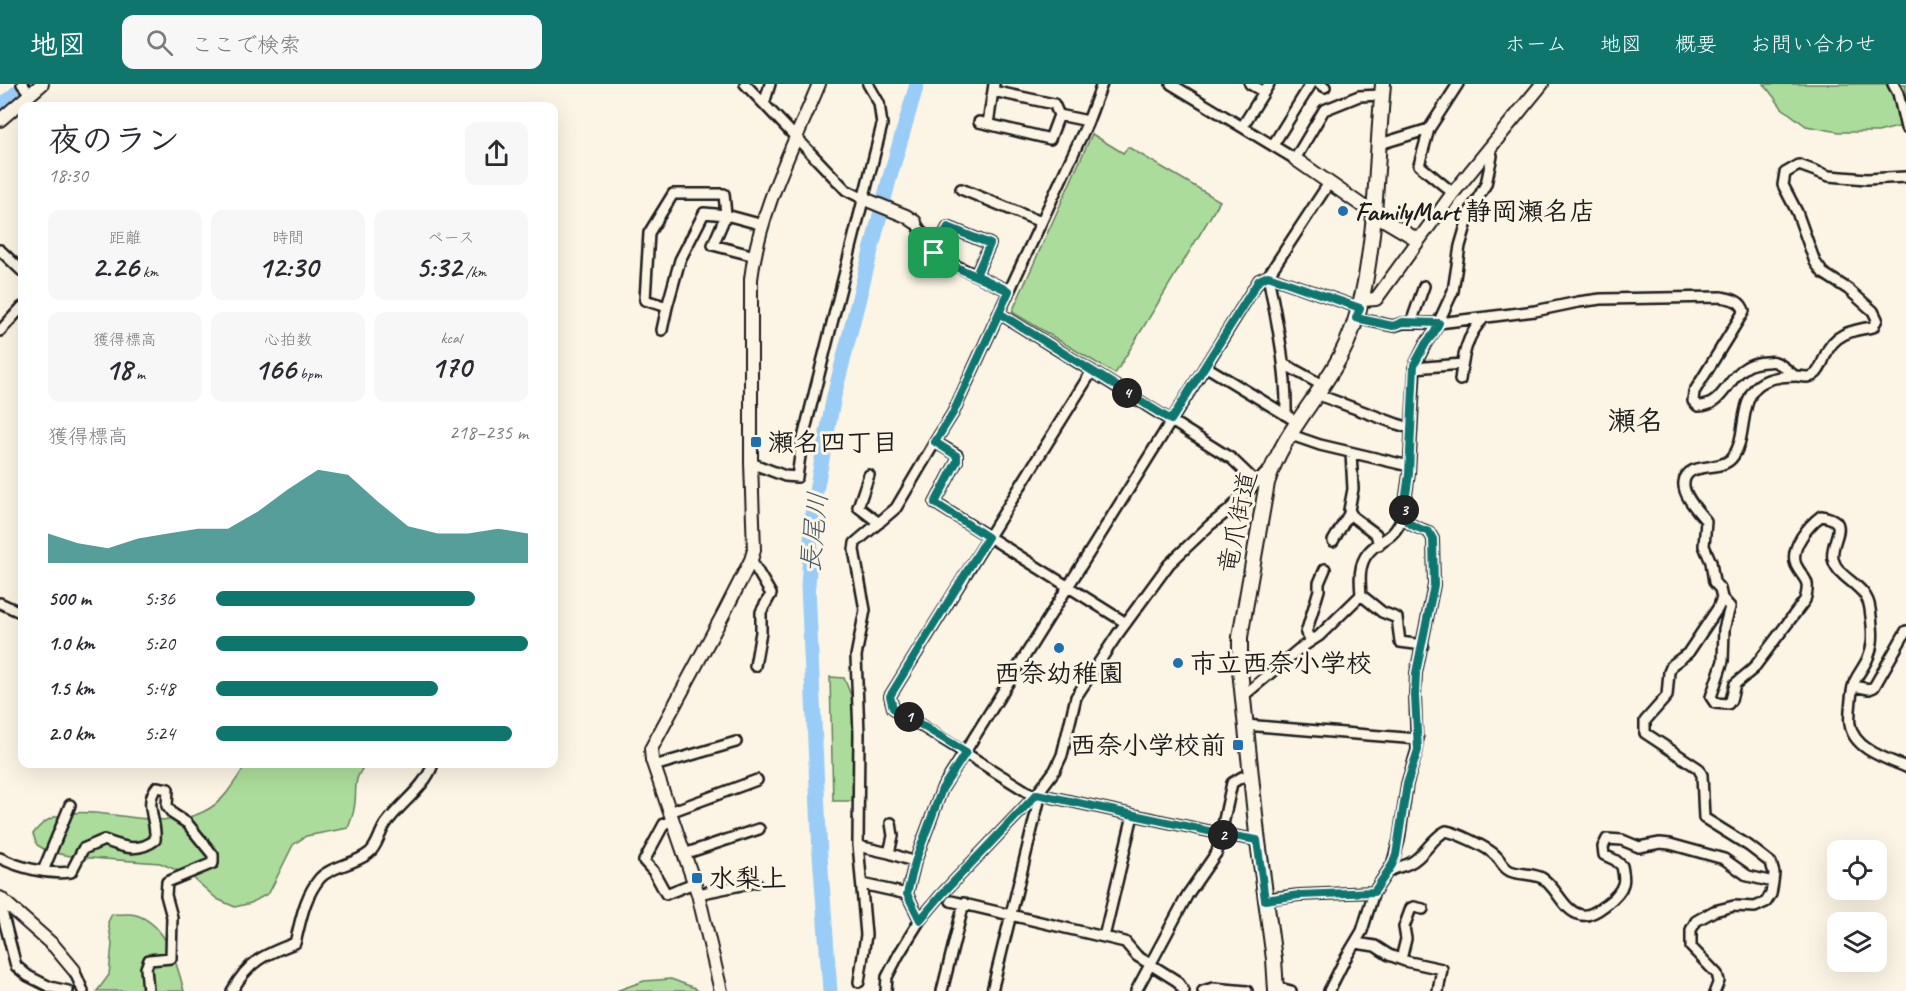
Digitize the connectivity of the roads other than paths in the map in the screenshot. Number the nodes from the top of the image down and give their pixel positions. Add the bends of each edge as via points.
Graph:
1 (22, 84) edge
2 (42, 84) edge
3 (746, 84) edge
4 (770, 84) edge
5 (819, 84) edge
6 (868, 84) edge
7 (1102, 84) edge
8 (1171, 84) edge
9 (1250, 84) edge
10 (1311, 84) edge
11 (1458, 84) edge
12 (1542, 84) edge
13 (1893, 84) edge
14 (993, 88) edge
15 (1266, 88) edge
16 (1382, 90) edge
17 (30, 94) junction
18 (21, 102) edge
19 (18, 104) edge
20 (764, 104) junction
21 (1059, 115) junction
22 (0, 120) edge
23 (1088, 121) junction
24 (1242, 127) junction
25 (1906, 128) edge
26 (1429, 129) junction
27 (796, 139) junction
28 (1380, 144) junction
29 (1273, 145) junction
30 (1490, 148) junction
31 (1295, 159) junction
32 (1906, 177) edge
33 (1329, 183) junction
34 (961, 189) dead end
35 (1453, 193) junction
36 (862, 198) junction
37 (1374, 214) junction
38 (726, 215) junction
39 (915, 222) joint
40 (1041, 222) junction
41 (763, 225) junction
42 (1418, 240) junction
43 (0, 250) edge
44 (934, 253) junction
45 (755, 256) junction
46 (18, 267) edge
47 (976, 275) junction
48 (1268, 276) junction
49 (1424, 286) dead end
50 (1009, 291) junction
51 (667, 307) junction
52 (1359, 308) junction
53 (18, 311) edge
54 (999, 313) junction
55 (1484, 318) junction
56 (1411, 323) junction
57 (1439, 323) junction
58 (662, 330) dead end
59 (0, 331) edge
60 (1284, 364) junction
61 (1462, 364) junction
62 (1204, 366) junction
63 (1414, 368) junction
64 (1092, 371) junction
65 (1795, 376) junction
66 (1460, 380) dead end
67 (1319, 389) junction
68 (1171, 420) junction
69 (1291, 424) junction
70 (1410, 428) junction
71 (935, 442) junction
72 (1351, 453) junction
73 (751, 463) junction
74 (1272, 466) junction
75 (1410, 466) junction
76 (869, 475) dead end
77 (1256, 482) junction
78 (1350, 513) junction
79 (1403, 516) junction
80 (879, 523) junction
81 (988, 537) junction
82 (1334, 541) dead end
83 (1379, 545) junction
84 (751, 560) junction
85 (1325, 569) dead end
86 (1069, 586) junction
87 (1361, 595) junction
88 (1722, 598) junction
89 (0, 603) edge
90 (18, 611) edge
91 (1126, 623) junction
92 (1906, 631) edge
93 (1312, 640) junction
94 (1423, 645) junction
95 (755, 666) dead end
96 (1853, 686) junction
97 (1242, 697) junction
98 (1245, 725) junction
99 (1418, 739) junction
100 (736, 742) dead end
101 (966, 752) junction
102 (654, 766) junction
103 (1906, 766) edge
104 (432, 768) edge
105 (1252, 776) junction
106 (757, 780) dead end
107 (1036, 795) junction
108 (70, 804) dead end
109 (1132, 815) junction
110 (671, 816) junction
111 (891, 823) dead end
112 (759, 829) dead end
113 (1222, 834) junction
114 (1257, 840) junction
115 (858, 846) junction
116 (889, 853) junction
117 (684, 854) junction
118 (0, 858) edge
119 (915, 862) junction
120 (43, 871) junction
121 (1386, 874) junction
122 (756, 882) dead end
123 (1773, 882) junction
124 (862, 884) junction
125 (696, 889) junction
126 (1374, 892) junction
127 (907, 894) junction
128 (1, 899) edge
129 (1265, 900) junction
130 (951, 901) dead end
131 (964, 903) junction
132 (1423, 909) dead end
133 (1011, 914) junction
134 (920, 920) junction
135 (1104, 937) junction
136 (1356, 943) junction
137 (1401, 959) junction
138 (1149, 963) junction
139 (74, 970) joint
140 (859, 982) dead end
141 (1276, 989) edge
142 (68, 991) edge
143 (73, 991) edge
144 (83, 991) edge
145 (148, 991) edge
146 (232, 991) edge
147 (721, 991) edge
148 (886, 991) edge
149 (942, 991) edge
150 (992, 991) edge
151 (1136, 991) edge
152 (1184, 991) edge
153 (1203, 991) edge
154 (1247, 991) edge
155 (1291, 991) edge
156 (1329, 991) edge
157 (1438, 991) edge
158 (1715, 991) edge

1 - 17 street
2 - 17 street
3 - 20 street
4 - 20 street
5 - 27 street
6 - 36 street via 879,103 882,125
7 - 23 street
8 - 24 street
9 - 15 street
10 - 29 street
11 - 26 street
12 - 30 street
13 - 25 street
14 - 21 street via 1054,104
14 - 21 street via 983,123 1050,139
15 - 24 street
16 - 28 main road, 竜爪街道
16 - 31 street via 1324,110
17 - 18 street
19 - 22 street
20 - 27 street
21 - 23 street
23 - 40 street
24 - 29 street
26 - 28 street
26 - 35 street via 1419,165
27 - 36 street via 846,190
27 - 41 street
28 - 37 main road, 竜爪街道
29 - 31 street
30 - 35 street
30 - 57 street via 1486,184 1470,212 1453,291
31 - 33 street
32 - 65 street via 1829,176 1799,165 1785,173 1783,185 1815,262 1823,273 1874,310 1877,319 1873,327 1848,331 1833,341 1815,375
33 - 37 street
33 - 48 street
34 - 40 street
35 - 42 street
36 - 39 street
36 - 73 street via 796,477
37 - 42 street
37 - 52 main road, 竜爪街道 via 1368,274
38 - 41 street
38 - 45 street via 714,245
38 - 51 street via 704,213 680,260
38 - 51 street via 724,194 673,194 649,233 645,300
39 - 44 street
40 - 50 street
41 - 45 street
42 - 52 street via 1376,299
43 - 46 street
44 - 47 street
44 - 47 street via 948,227 990,244
45 - 73 street via 751,279
47 - 50 street
48 - 52 street
48 - 60 street
48 - 62 street via 1259,280
49 - 56 street
50 - 54 street
51 - 58 street
52 - 56 street via 1393,326
52 - 67 main road, 竜爪街道 via 1340,357
53 - 59 street
54 - 64 street
54 - 71 street via 953,413
55 - 57 street
55 - 61 street via 1472,331
55 - 65 street via 1601,299 1733,299 1744,311 1694,392 1698,406 1713,403 1737,373 1749,365 1776,362
56 - 57 street
57 - 63 street
60 - 67 street
60 - 69 street
61 - 63 street
61 - 66 street
62 - 68 street
62 - 69 street
63 - 70 street
64 - 68 street
64 - 81 street
65 - 88 street via 1760,384 1751,393 1739,441 1729,461 1695,469 1684,482 1685,491 1706,521 1704,546
67 - 69 main road, 竜爪街道
67 - 70 street
68 - 77 street via 1232,459
68 - 86 street
69 - 72 street
69 - 74 main road, 竜爪街道
70 - 75 street
71 - 80 street via 903,499
71 - 81 street via 957,456 957,461 935,503
72 - 75 street
72 - 78 street
73 - 84 street
74 - 77 street
74 - 97 main road, 竜爪街道 via 1240,637
75 - 79 street
76 - 80 street via 858,507
77 - 91 street via 1169,564
78 - 82 street
78 - 83 street via 1376,534
79 - 83 street via 1397,531
79 - 94 street via 1406,522 1429,532 1433,539 1434,585
80 - 115 street via 855,543 854,550 865,610 856,656
81 - 86 street
81 - 101 street via 890,696 893,708
83 - 87 street via 1363,561
84 - 95 street via 771,594 761,612
84 - 102 street via 651,749
85 - 93 street via 1306,633
86 - 91 street
86 - 101 street
87 - 93 street
87 - 94 street via 1382,612 1397,618 1400,642
88 - 96 street via 1730,613 1724,629 1723,661 1711,697 1721,705 1728,704 1735,684 1753,669 1805,600 1806,578 1796,564 1795,554 1815,520 1821,516 1832,518 1838,523 1839,532 1832,556 1835,565 1866,596 1873,629 1869,655
88 - 123 street via 1688,653 1672,665 1667,696 1644,726 1646,733 1698,768 1702,775 1704,818 1771,863
89 - 90 street
91 - 107 street via 1077,697 1062,755
92 - 96 street via 1874,687
93 - 97 street
94 - 99 street via 1416,673
96 - 103 street via 1853,735 1878,755
97 - 98 main road, 竜爪街道
98 - 99 street
98 - 105 main road, 竜爪街道
99 - 121 street via 1396,855
100 - 102 street
101 - 107 street
101 - 119 street via 942,789
102 - 110 street
104 - 146 street via 384,826 372,851 350,865 332,869 318,881 306,902 295,943 258,959 243,971
105 - 113 street via 1232,783
105 - 114 main road, 竜爪街道
106 - 110 street
107 - 109 street
107 - 133 street via 1039,801
107 - 134 street
108 - 120 street
109 - 113 street
109 - 135 street
110 - 117 street
110 - 125 street via 644,861 666,894
111 - 116 street
112 - 117 street
113 - 114 street
113 - 138 street via 1217,852
114 - 129 main road, 竜爪街道
115 - 116 street
115 - 124 street
116 - 119 street
117 - 125 street
118 - 120 street via 16,866
119 - 127 street
120 - 145 street via 71,872 83,849 104,840 127,848 145,848 155,840 151,794 157,787 168,789 167,806 194,831 213,855 213,863 167,882 172,917 171,958 149,960
121 - 123 street via 1411,863 1446,831 1480,844 1508,870 1540,877 1579,915 1596,913 1623,885 1622,866 1604,855 1607,839 1639,847 1670,844 1724,859 1748,876
121 - 126 street
122 - 125 street
123 - 158 street via 1766,903 1714,911 1696,921 1691,930 1691,946 1717,974
124 - 127 street
124 - 140 street via 866,935
125 - 147 street
126 - 129 street
126 - 136 street
127 - 134 street
128 - 139 street via 54,946
128 - 142 street via 16,966 50,987
129 - 141 main road, 竜爪街道
130 - 131 street
131 - 133 street
131 - 149 street
132 - 137 street via 1411,908 1404,927 1406,939
133 - 135 street
133 - 150 street
134 - 148 street via 887,977
135 - 138 street via 1125,942
136 - 137 street via 1375,946
136 - 156 street
137 - 157 street via 1442,969
138 - 151 street
138 - 152 street via 1177,981
139 - 144 street
141 - 155 street
143 - 144 street
153 - 154 street

